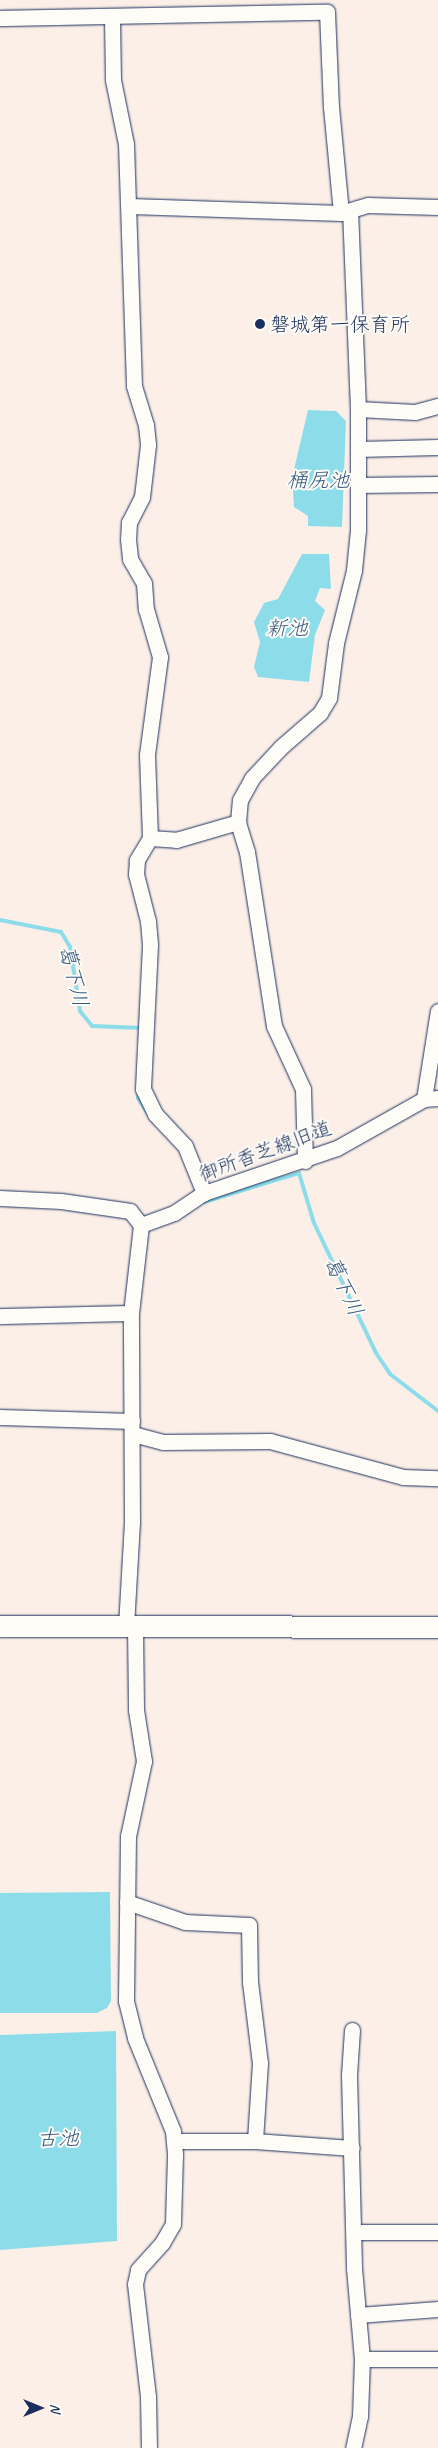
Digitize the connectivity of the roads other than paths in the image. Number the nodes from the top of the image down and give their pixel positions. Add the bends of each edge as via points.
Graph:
1 (112, 17) junction
2 (0, 18) edge
3 (130, 206) junction
4 (438, 207) edge
5 (346, 212) junction
6 (438, 406) edge
7 (358, 409) junction
8 (438, 447) edge
9 (358, 449) junction
10 (438, 484) edge
11 (358, 485) junction
12 (238, 822) junction
13 (150, 838) junction
14 (438, 1011) edge
15 (431, 1099) edge
16 (305, 1161) junction
17 (204, 1193) junction
18 (0, 1198) edge
19 (141, 1225) junction
20 (131, 1313) junction
21 (0, 1316) edge
22 (0, 1417) edge
23 (132, 1428) junction
24 (438, 1478) edge
25 (0, 1626) edge
26 (130, 1626) junction
27 (438, 1626) edge
28 (127, 1902) junction
29 (352, 2030) dead end
30 (254, 2140) junction
31 (175, 2141) junction
32 (352, 2148) junction
33 (354, 2232) junction
34 (438, 2232) edge
35 (438, 2310) edge
36 (358, 2315) junction
37 (438, 2358) edge
38 (362, 2359) junction
39 (149, 2448) edge
40 (353, 2448) edge

1 - 2 street
1 - 3 street via 114,80 126,144
1 - 5 street via 327,12 331,108
3 - 5 street
3 - 13 street via 134,386 146,425 148,445 142,498 128,522 128,539 130,559 144,583 146,609 160,656 147,755
4 - 5 street via 368,205
5 - 7 street
6 - 7 street via 415,412
7 - 9 street
8 - 9 street
9 - 11 street
10 - 11 street
11 - 12 street via 354,570 336,643 329,698 320,713 281,746 252,778 240,800
12 - 13 street via 176,840
12 - 16 street via 247,852 274,1026 303,1089
13 - 17 street via 137,860 136,874 150,945 147,1066 143,1089 156,1114 185,1146
14 - 15 street
15 - 16 street, 御所香芝線旧道
16 - 17 street, 御所香芝線旧道
17 - 19 street, 御所香芝線旧道 via 174,1213
18 - 19 street via 61,1201 130,1211
19 - 20 street
20 - 21 street
20 - 23 street
22 - 23 street
23 - 24 street via 163,1442 270,1442 296,1446 403,1477
23 - 26 street
25 - 26 street
26 - 27 street
26 - 28 street via 136,1710 144,1761 129,1823
28 - 30 street via 185,1922 248,1925 250,1982 260,2063
28 - 31 street via 128,2014
29 - 32 street via 349,2075
30 - 31 street
30 - 32 street
31 - 39 street via 173,2224 162,2243 138,2270 135,2284 148,2397
32 - 33 street
33 - 34 street
33 - 36 street
35 - 36 street
36 - 38 street
37 - 38 street
38 - 40 street via 360,2416

